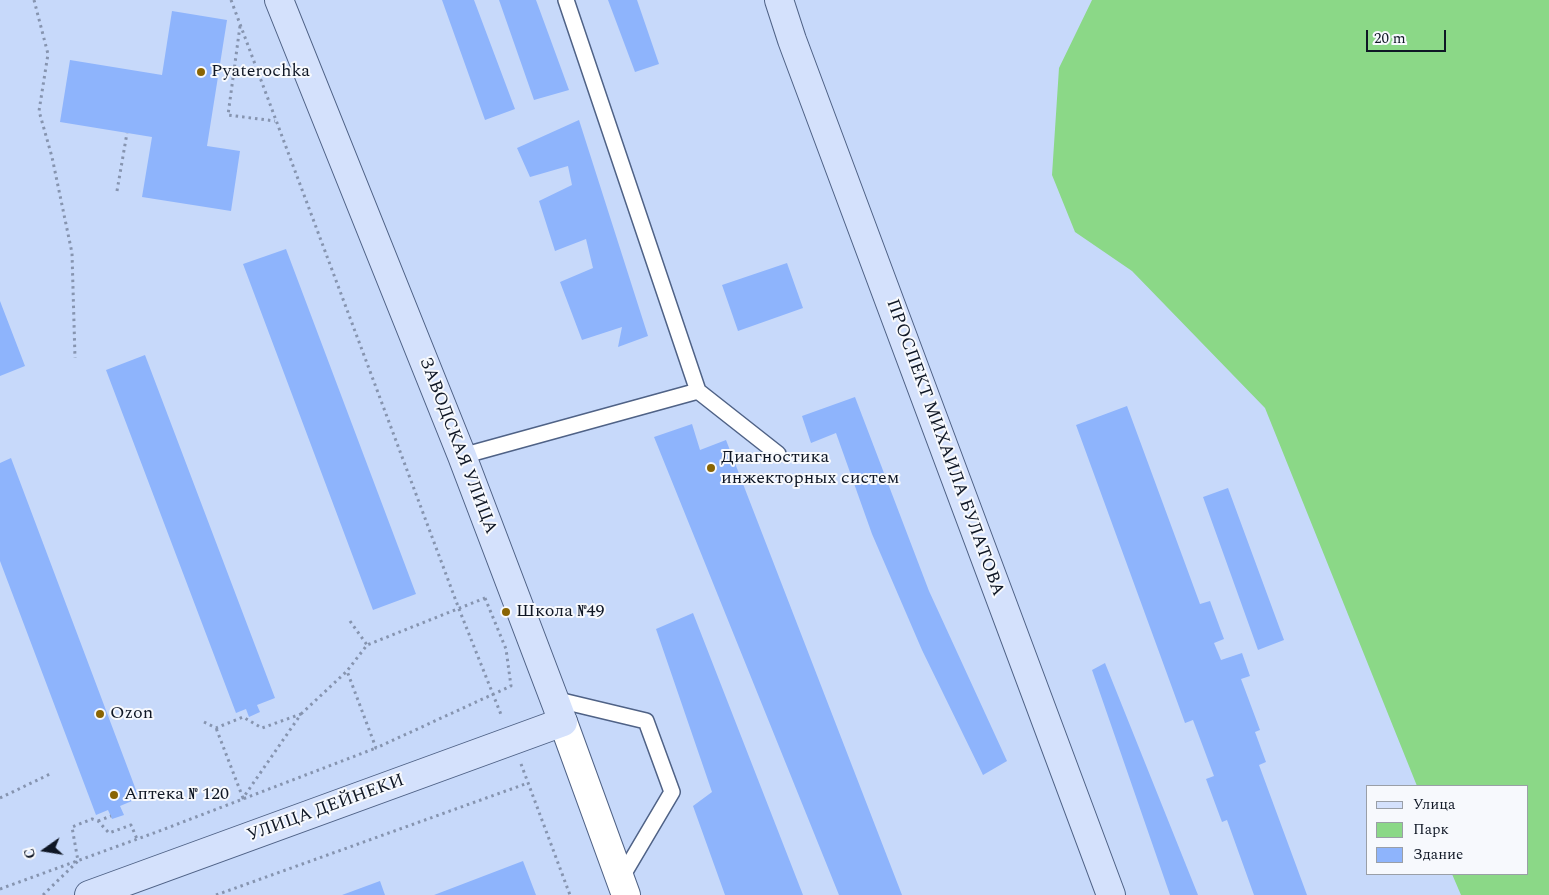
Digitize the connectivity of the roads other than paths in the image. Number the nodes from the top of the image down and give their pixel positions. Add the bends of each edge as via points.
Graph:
1 (279, 0) edge
2 (566, 0) edge
3 (780, 0) edge
4 (698, 391) junction
5 (778, 454) dead end
6 (462, 456) junction
7 (558, 711) junction
8 (623, 887) edge
9 (89, 895) edge
10 (1111, 895) edge

1 - 6 street, ЗАВОДСКАЯ УЛИЦА
2 - 4 lane
3 - 10 street, ПРОСПЕКТ МИХАИЛА БУЛАТОВА via 792,40
4 - 5 lane
4 - 6 lane
6 - 7 street, ЗАВОДСКАЯ УЛИЦА
7 - 8 street, ЗАВОДСКАЯ УЛИЦА
7 - 8 lane via 646,721 672,792
7 - 9 street, УЛИЦА ДЕЙНЕКИ via 512,741

